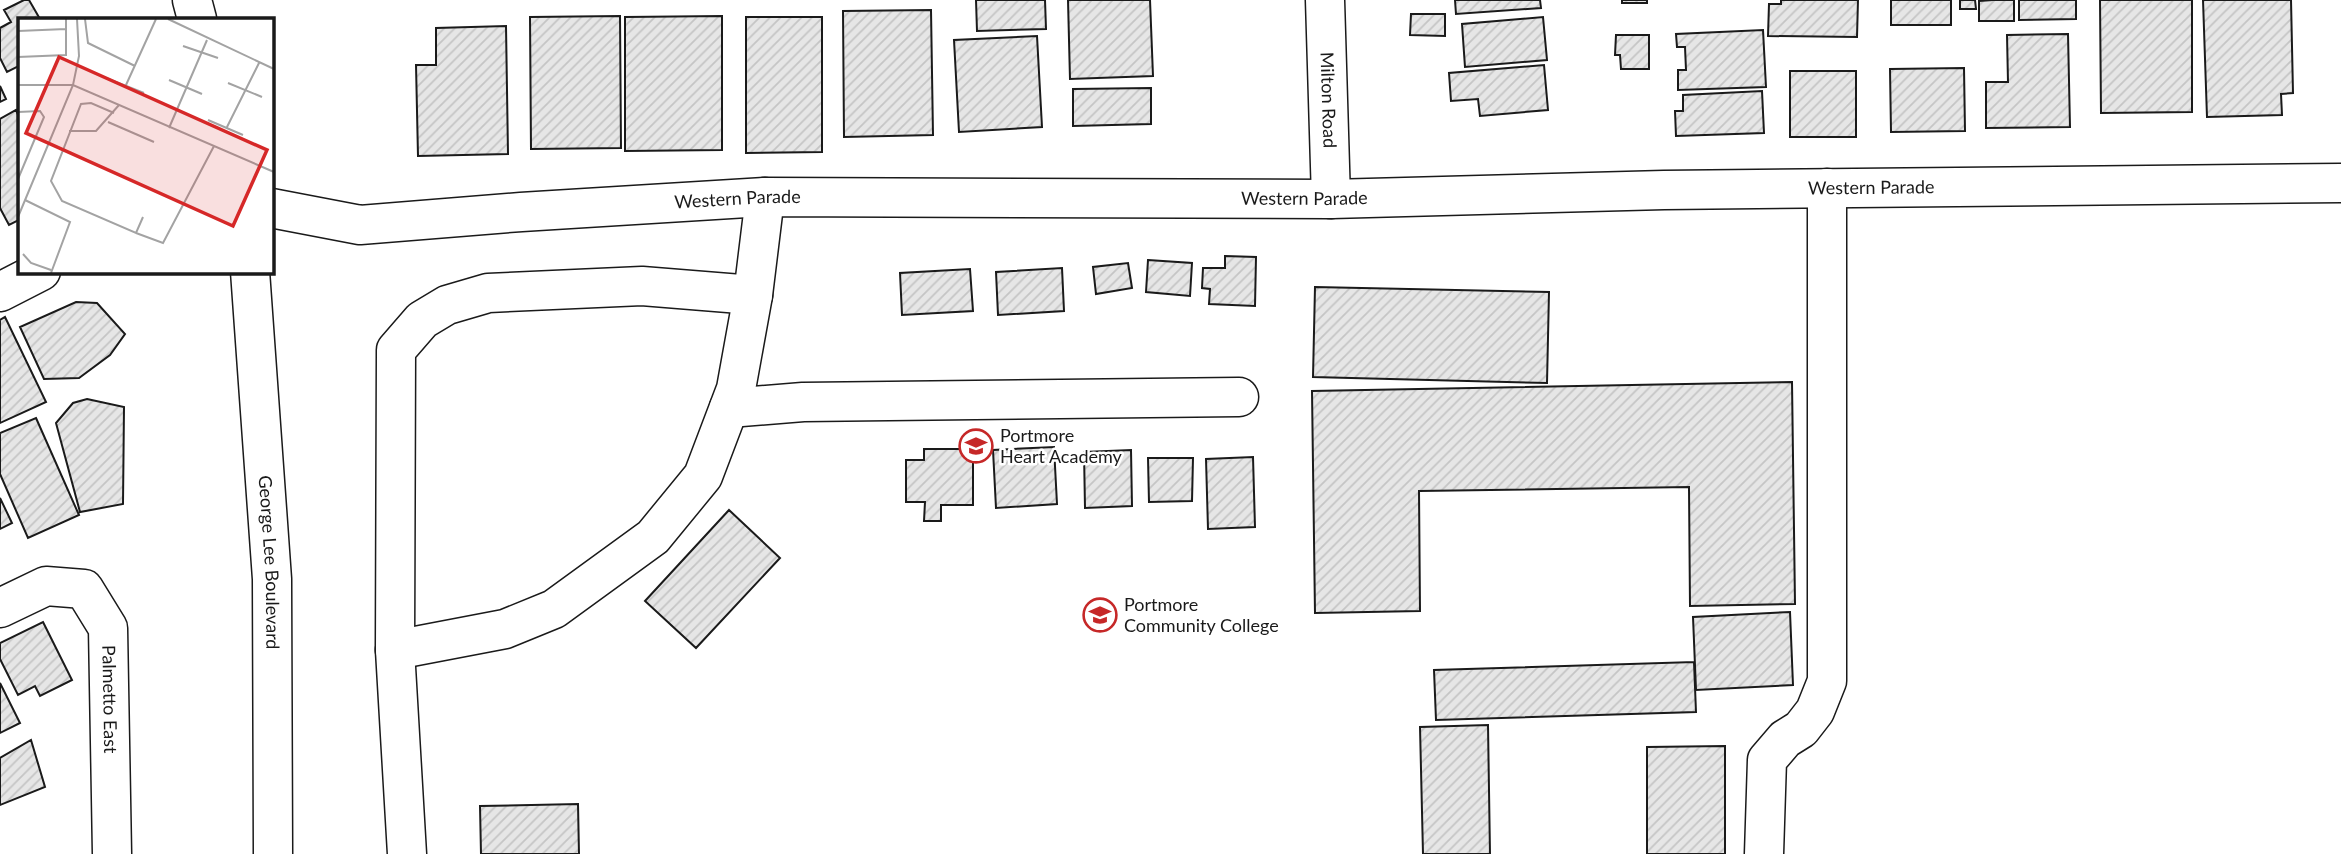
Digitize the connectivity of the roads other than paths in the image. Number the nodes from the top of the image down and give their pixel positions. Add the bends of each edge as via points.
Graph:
1 (191, 0) edge
2 (1325, 0) edge
3 (197, 18) edge
4 (2341, 183) edge
5 (1828, 188) junction
6 (765, 197) junction
7 (1331, 199) junction
8 (273, 208) edge
9 (37, 273) edge
10 (250, 273) edge
11 (0, 292) edge
12 (753, 295) junction
13 (1239, 397) dead end
14 (729, 408) junction
15 (0, 608) edge
16 (395, 650) junction
17 (111, 854) edge
18 (273, 854) edge
19 (407, 854) edge
20 (1764, 854) edge

1 - 3 street
2 - 7 street, Milton Road
4 - 5 street, Western Parade
5 - 7 street, Western Parade
5 - 20 street via 1827,681 1815,711 1767,760
6 - 7 street, Western Parade
6 - 8 street, Western Parade via 360,225
6 - 12 street
9 - 11 street
10 - 18 street, George Lee Boulevard via 272,579
12 - 14 street
12 - 16 street via 642,286 488,293 447,305 422,320 396,350
13 - 14 street via 803,402
14 - 16 street via 703,476 653,537 597,580 554,609 505,629
15 - 17 street, Palmetto East via 46,586 84,589 108,628
16 - 19 street

